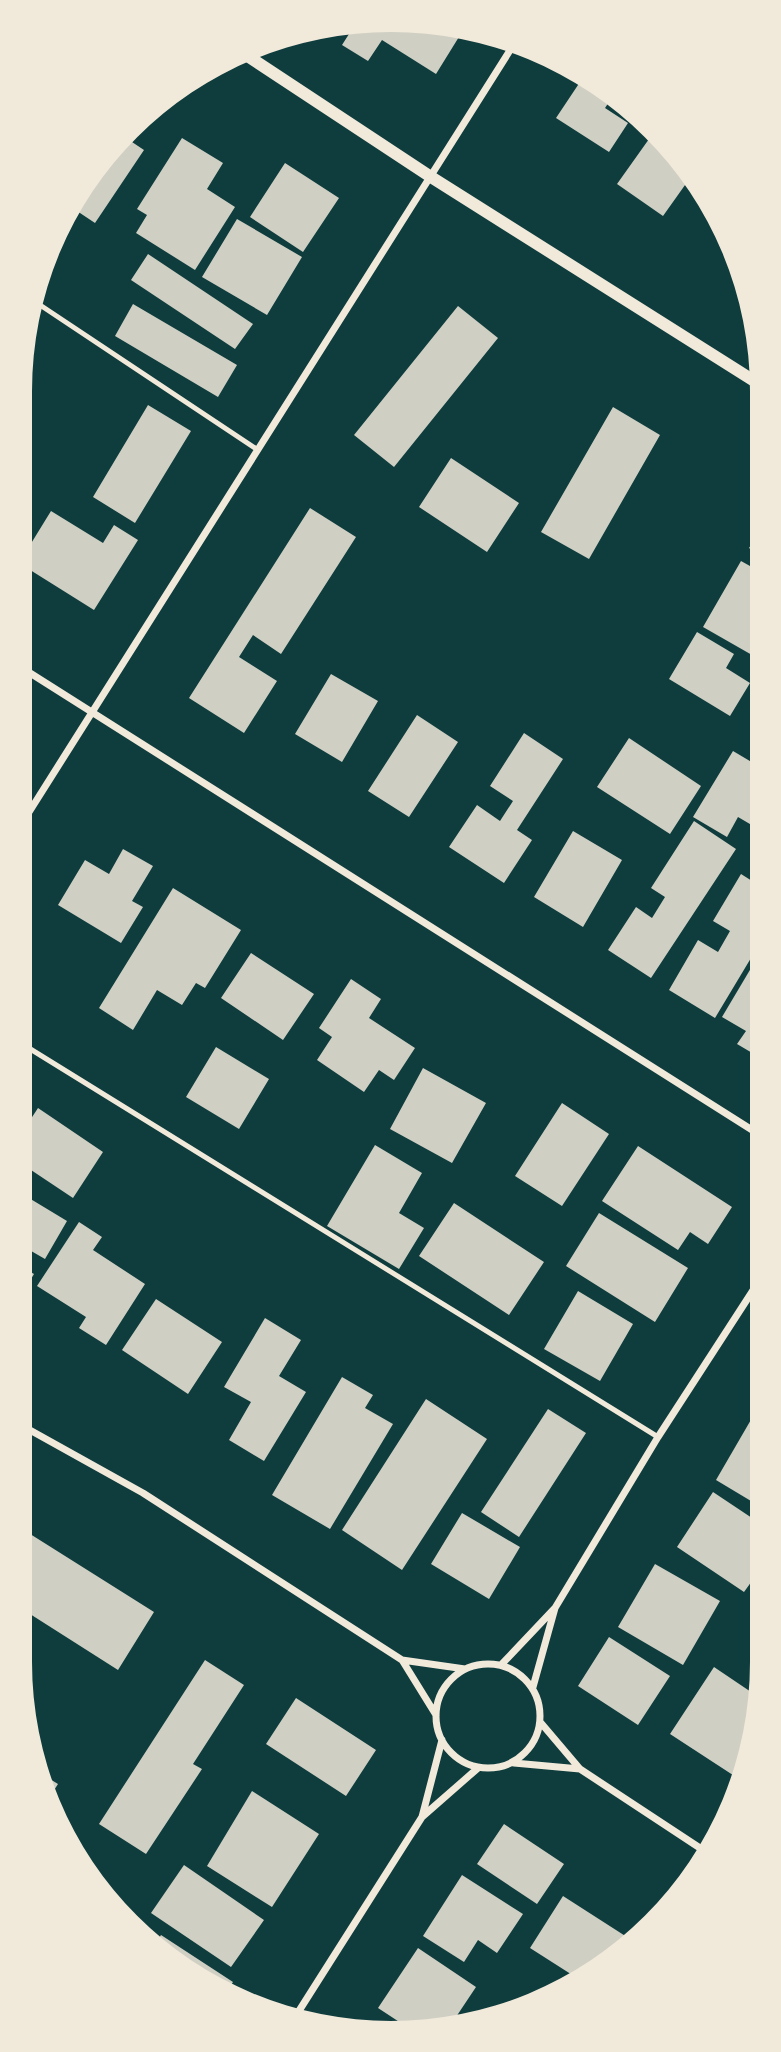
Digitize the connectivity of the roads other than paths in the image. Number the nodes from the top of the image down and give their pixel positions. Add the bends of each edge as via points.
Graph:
1 (509, 52) edge
2 (252, 59) edge
3 (430, 177) junction
4 (42, 306) edge
5 (749, 377) edge
6 (258, 450) junction
7 (32, 674) edge
8 (93, 713) junction
9 (32, 808) edge
10 (32, 1050) edge
11 (750, 1129) edge
12 (750, 1295) edge
13 (32, 1431) edge
14 (658, 1437) junction
15 (555, 1608) junction
16 (401, 1660) junction
17 (501, 1665) junction
18 (465, 1669) junction
19 (533, 1687) junction
20 (436, 1715) junction
21 (541, 1723) junction
22 (442, 1740) junction
23 (514, 1763) junction
24 (478, 1768) junction
25 (580, 1769) junction
26 (422, 1818) junction
27 (698, 1846) edge
28 (300, 2009) edge

1 - 3 street
2 - 3 street
3 - 5 street
3 - 6 street
4 - 6 lane
6 - 8 street
7 - 8 street
8 - 9 street
8 - 11 street
10 - 14 lane
12 - 14 street
13 - 16 street via 143,1493
14 - 15 street
15 - 17 street
15 - 19 street
16 - 18 street
16 - 20 street
17 - 18 street
17 - 19 street
18 - 20 street via 440,1695
19 - 21 street
20 - 22 street
21 - 23 street via 528,1751
21 - 25 street
22 - 24 street via 461,1761
22 - 26 street
23 - 24 street
23 - 25 street
24 - 26 street
25 - 27 street
26 - 28 street

